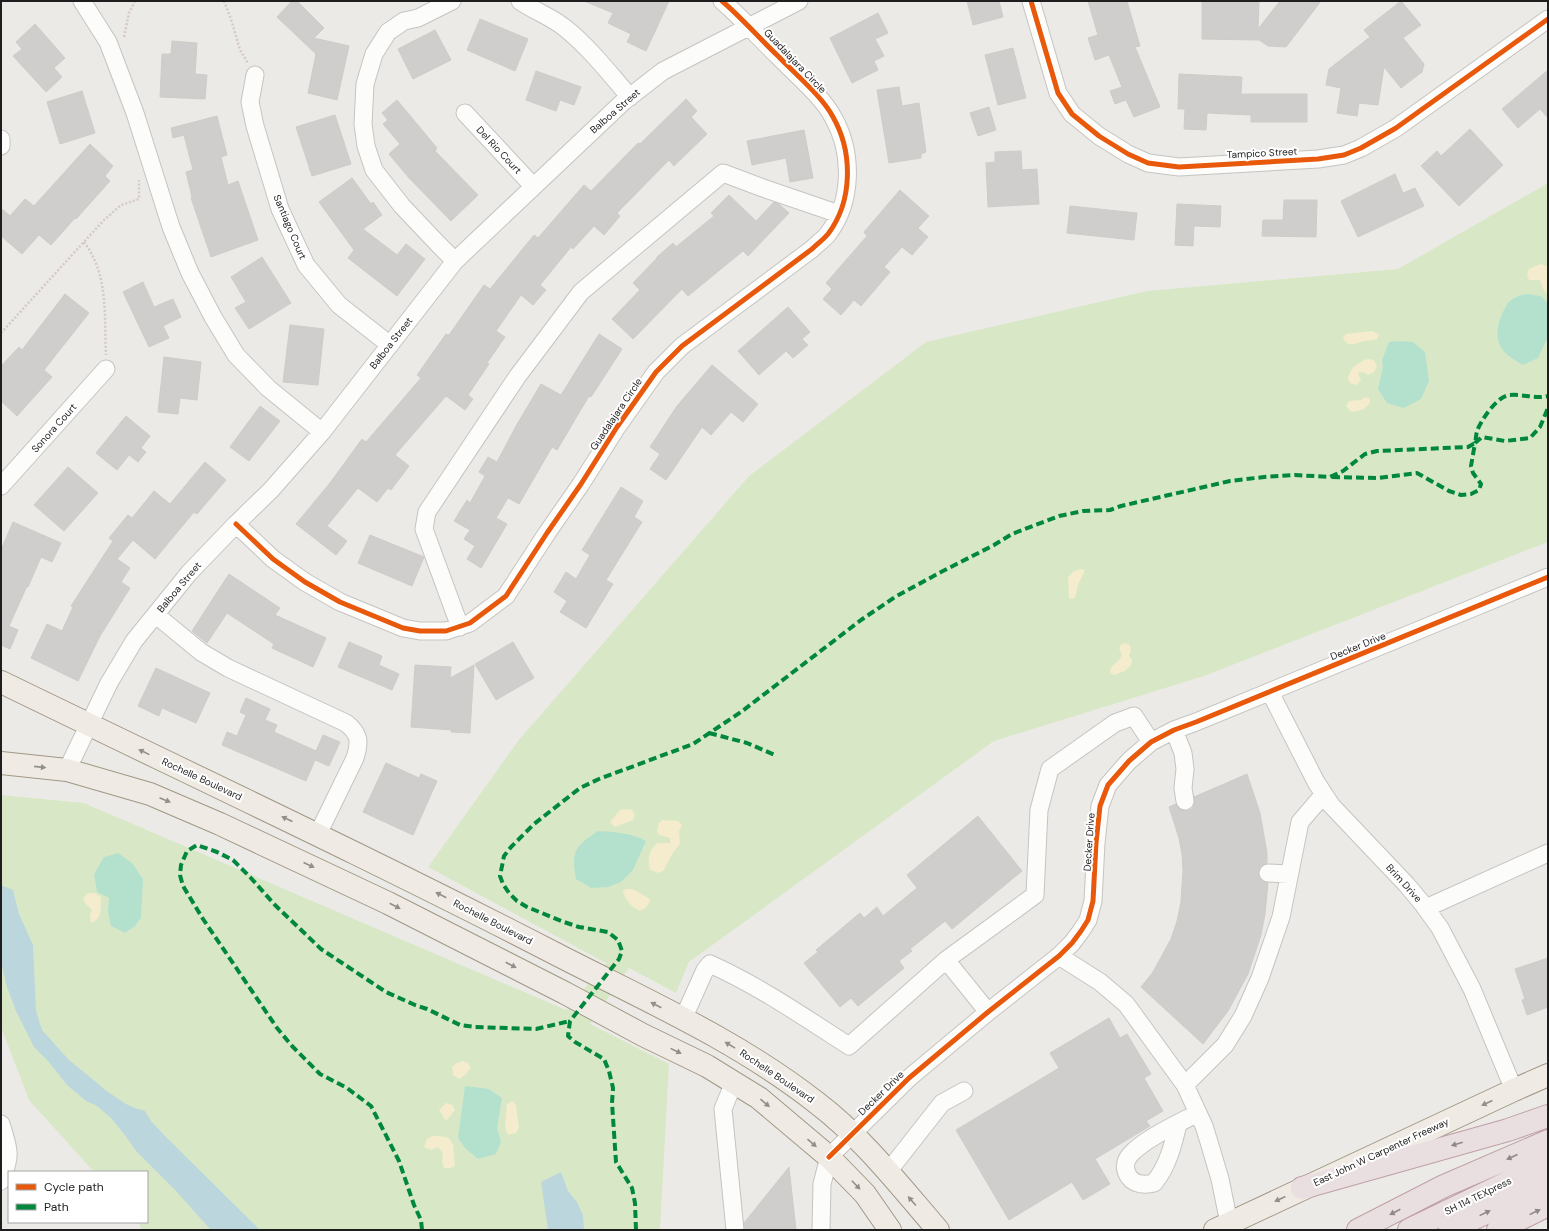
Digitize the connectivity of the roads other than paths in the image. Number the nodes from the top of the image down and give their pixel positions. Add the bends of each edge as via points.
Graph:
1 (82, 1) edge
2 (452, 1) edge
3 (520, 1) edge
4 (722, 1) edge
5 (799, 1) edge
6 (1031, 1) edge
7 (1548, 19) edge
8 (749, 26) junction
9 (255, 75) road end
10 (630, 97) junction
11 (465, 113) dead end
12 (1, 139) edge
13 (1, 146) edge
14 (533, 186) junction
15 (839, 214) junction
16 (455, 261) junction
17 (390, 345) junction
18 (106, 369) road end
19 (322, 432) junction
20 (1, 486) edge
21 (236, 524) junction
22 (1548, 577) edge
23 (156, 615) junction
24 (460, 627) junction
25 (1, 682) edge
26 (1270, 692) junction
27 (88, 725) junction
28 (1174, 730) junction
29 (1151, 742) junction
30 (1, 763) edge
31 (67, 770) junction
32 (1324, 794) junction
33 (1185, 801) dead end
34 (318, 834) junction
35 (1548, 854) edge
36 (1268, 873) dead end
37 (1289, 874) junction
38 (1426, 908) junction
39 (1059, 956) junction
40 (946, 960) junction
41 (988, 1012) junction
42 (683, 1019) junction
43 (1548, 1075) edge
44 (734, 1082) junction
45 (1185, 1085) junction
46 (1514, 1090) junction
47 (964, 1091) dead end
48 (1198, 1113) junction
49 (1548, 1116) edge
50 (1, 1124) edge
51 (1178, 1124) dead end
52 (852, 1134) junction
53 (1548, 1141) edge
54 (829, 1157) junction
55 (1548, 1163) edge
56 (888, 1173) junction
57 (1, 1181) edge
58 (1548, 1183) edge
59 (1302, 1188) junction
60 (1548, 1205) edge
61 (1222, 1226) edge
62 (735, 1230) edge
63 (821, 1230) edge
64 (890, 1230) edge
65 (938, 1230) edge
66 (1358, 1230) edge
67 (1409, 1230) edge
68 (1450, 1230) edge
69 (1498, 1230) edge

1 - 19 street via 108,42 171,227 190,273 213,317 236,355 268,388
2 - 16 street via 418,18 404,21 388,32 374,54 365,84 363,124 366,146 374,170 402,206
3 - 10 street via 556,21 574,36
4 - 8 street, Guadalajara Circle
5 - 8 street, Balboa Street
6 - 7 street, Tampico Street via 1058,93 1072,114 1099,136 1128,154 1148,163 1178,167 1318,159 1344,155 1396,128
8 - 10 street, Balboa Street via 663,71
8 - 15 street, Guadalajara Circle via 833,116 847,159 848,178
9 - 17 street, Santiago Court via 250,102 255,126 280,209 306,265 339,305
10 - 14 street, Balboa Street
11 - 14 street, Del Rio Court
12 - 13 street
14 - 16 street, Balboa Street
15 - 24 street, Guadalajara Circle via 828,234 812,249 682,346 656,372 506,596 470,623
15 - 24 street via 723,173 581,292 517,376 427,512 424,529
16 - 17 street, Balboa Street
17 - 19 street, Balboa Street
18 - 20 street, Sonora Court
19 - 21 street, Balboa Street via 271,490
21 - 23 street, Balboa Street via 189,573
21 - 24 street, Guadalajara Circle via 273,559 305,582 340,602 403,628 446,631
22 - 26 street, Decker Drive
23 - 27 street, Balboa Street via 134,641
23 - 34 street via 214,660 352,728 357,736 358,746 355,758
25 - 27 main road, Rochelle Boulevard
26 - 28 street, Decker Drive
26 - 32 street, Brim Drive
27 - 31 street, Balboa Street
34 -> 27 main road, Rochelle Boulevard
28 - 29 street, Decker Drive
28 - 33 street via 1183,753
29 - 39 street, Decker Drive via 1129,761 1108,785 1100,806 1093,901 1088,920 1082,931
29 - 40 street via 1134,716 1116,722 1050,769 1039,810 1035,895
30 -> 31 main road
31 -> 44 main road via 150,794 227,827 388,903
32 - 37 street via 1300,822
32 - 38 street, Brim Drive via 1331,805
42 -> 34 main road, Rochelle Boulevard via 445,896
35 - 38 street
36 - 37 street
37 - 45 street via 1282,917 1263,971 1243,1016 1228,1025 1225,1045
38 - 46 street, Brim Drive via 1440,928 1472,989
39 - 41 street, Decker Drive
39 - 45 street via 1100,982 1126,1004
40 - 41 street
40 - 42 street via 849,1046 782,1003 710,964
41 - 52 street, Decker Drive via 909,1078
52 -> 42 main road, Rochelle Boulevard via 817,1103 761,1063
43 - 46 main road, East John W Carpenter Freeway
44 -> 54 main road via 759,1098
44 - 62 street via 723,1109
45 - 48 street
46 -> 59 main road, East John W Carpenter Freeway
47 - 56 street via 942,1103
48 - 51 street
48 - 61 street via 1208,1136 1220,1179
49 -> 59 highway via 1508,1130
50 - 57 street via 9,1150
52 - 54 street, Decker Drive
52 - 56 main road, Rochelle Boulevard
53 -> 66 highway via 1444,1186
54 - 63 street via 822,1184
54 -> 64 main road via 865,1194
55 - 67 highway, SH 114 TEXpress
65 -> 56 main road, Rochelle Boulevard
68 -> 58 highway, SH 114 TEXpress
59 -> 61 main road, East John W Carpenter Freeway
69 -> 60 highway

